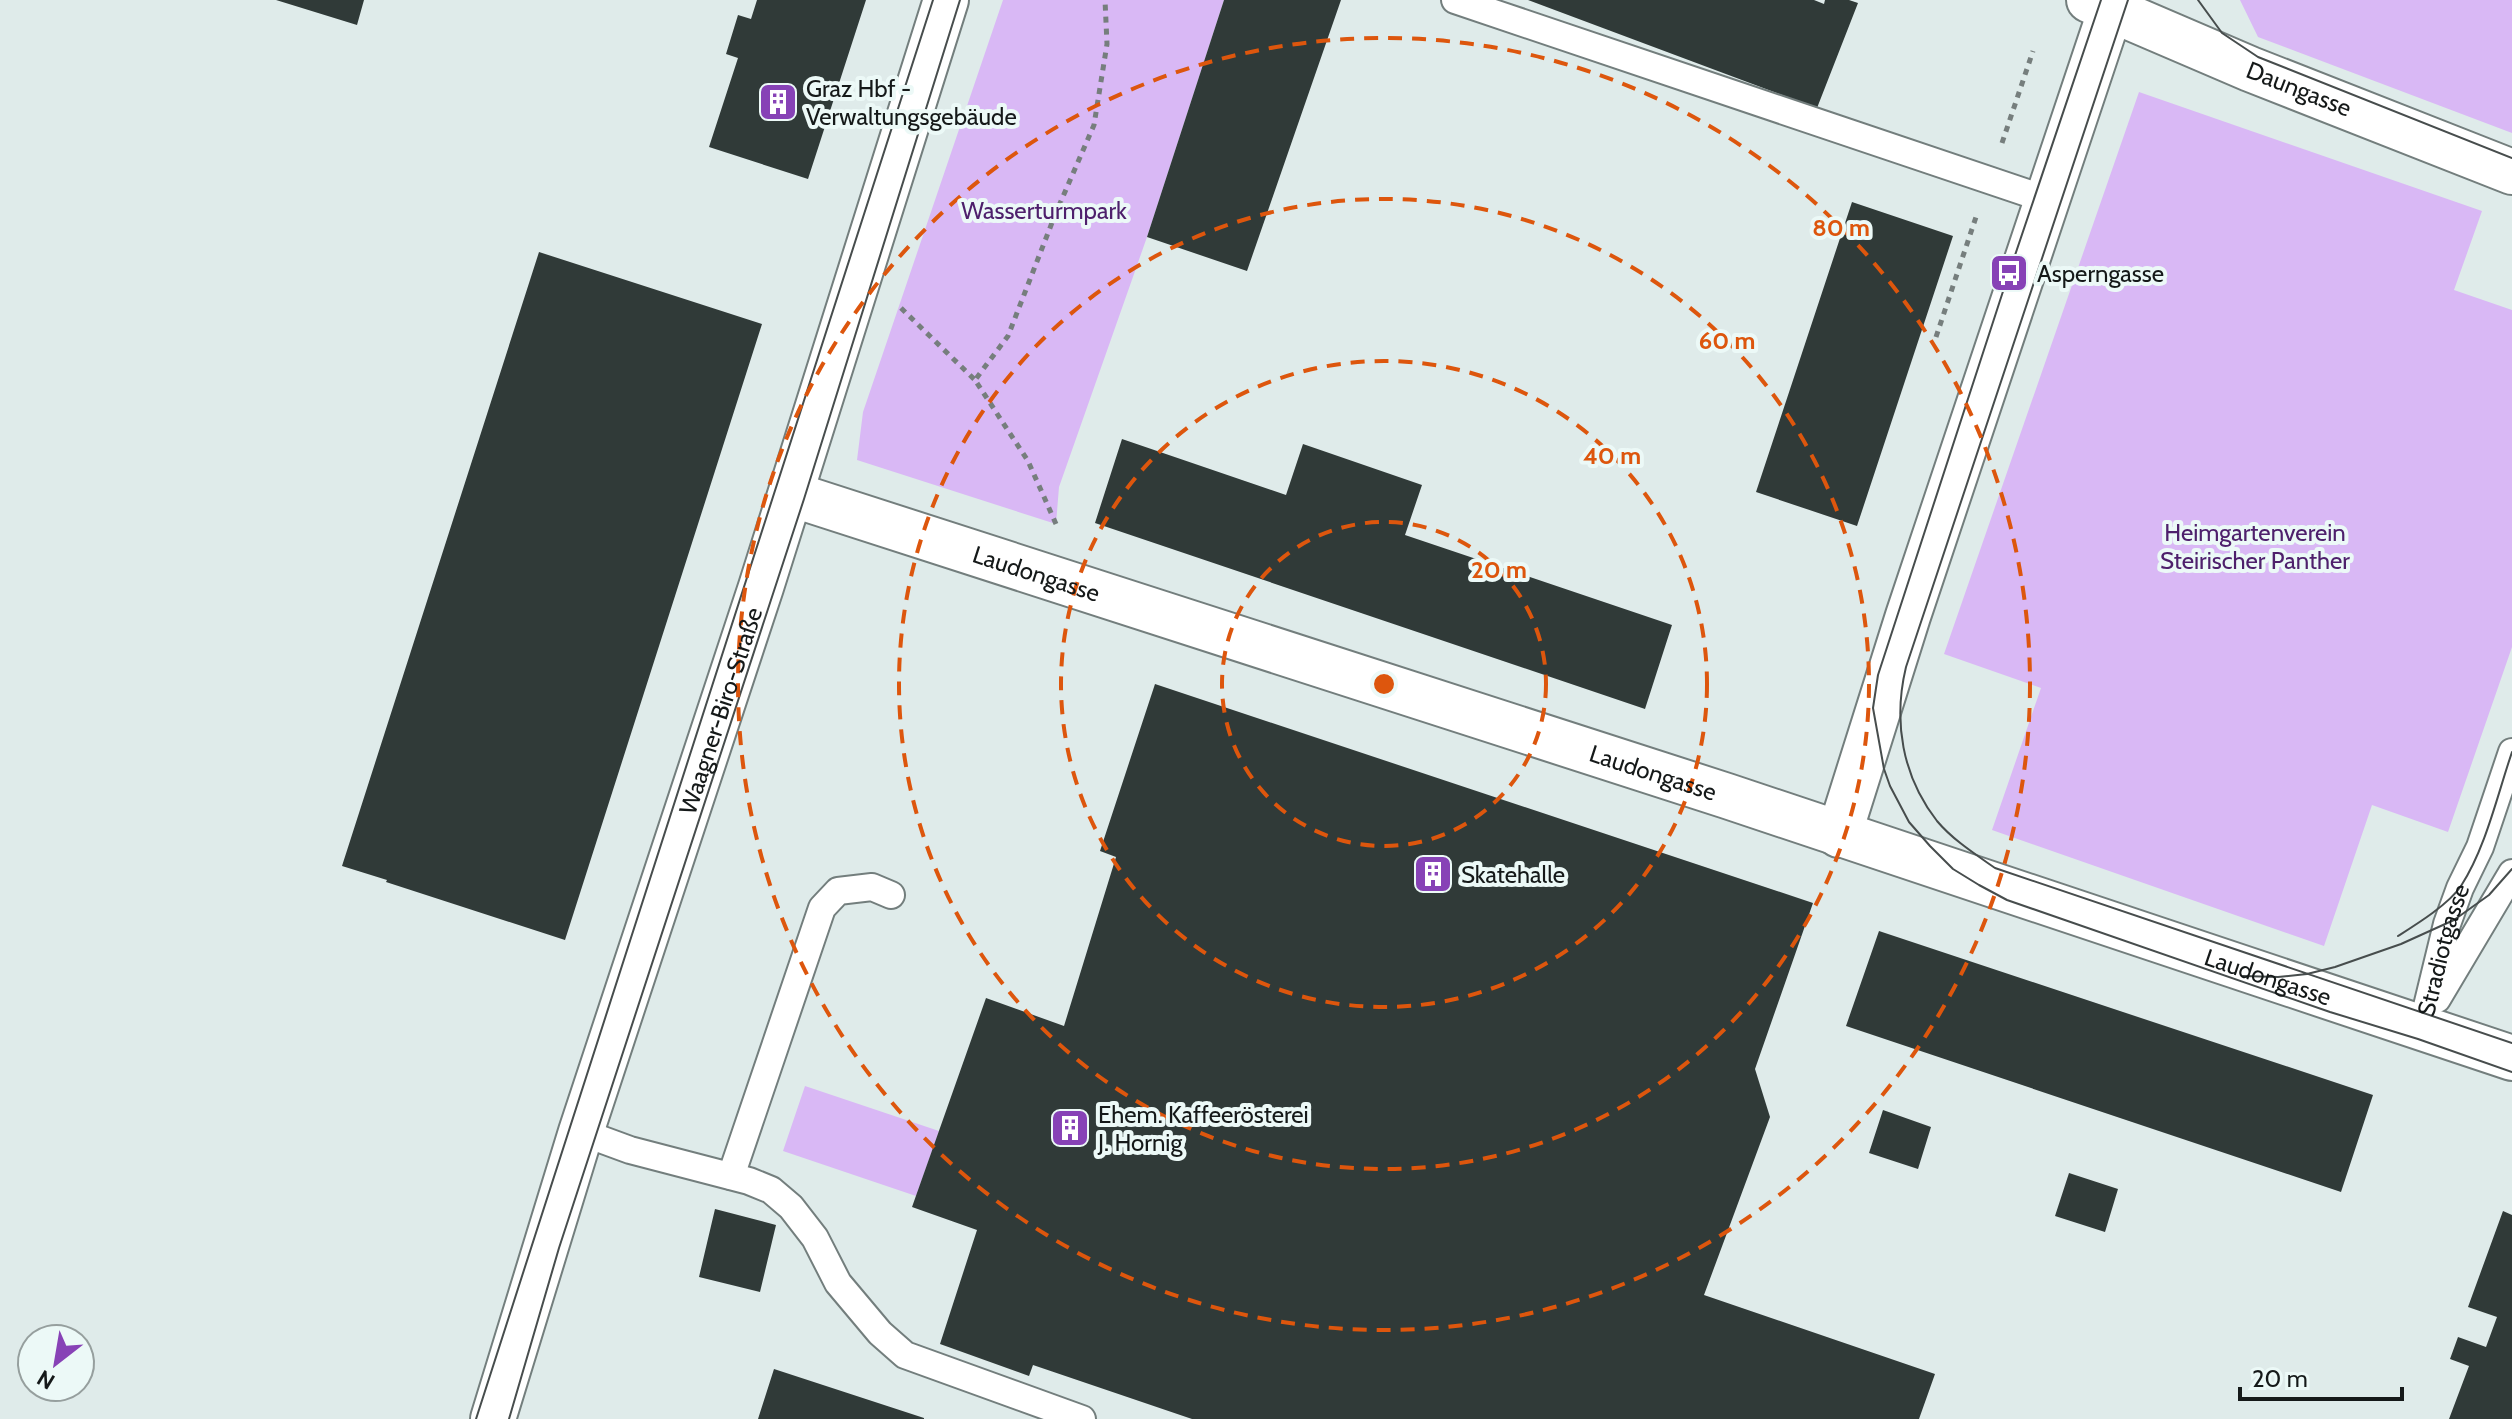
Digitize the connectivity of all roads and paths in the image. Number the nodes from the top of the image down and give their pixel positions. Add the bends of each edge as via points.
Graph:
1 (946, 0) edge
2 (1105, 0) edge
3 (1455, 0) edge
4 (2105, 4) edge
5 (2512, 172) edge
6 (2048, 200) junction
7 (895, 303) dead end
8 (975, 380) junction
9 (791, 494) junction
10 (1056, 524) dead end
11 (2512, 752) edge
12 (1839, 835) junction
13 (2512, 873) edge
14 (891, 895) dead end
15 (2422, 1027) junction
16 (2512, 1058) edge
17 (581, 1132) junction
18 (731, 1176) junction
19 (493, 1419) edge
20 (1082, 1419) edge

1 - 9 street, Waagner-Biro-Straße
2 - 8 path via 1107,44 1094,125 1008,336
3 - 6 lane
4 - 5 street, Daungasse via 2250,69
4 - 6 street
6 - 12 street
7 - 8 path
8 - 10 path via 1028,461
9 - 12 street, Laudongasse
9 - 17 street, Waagner-Biro-Straße
11 - 15 lane, Stradiotgasse via 2447,924
12 - 15 street, Laudongasse
13 - 15 lane, Stradiotgasse
14 - 18 lane via 872,887 838,891 822,908
15 - 16 street, Laudongasse
17 - 18 lane
17 - 19 street, Waagner-Biro-Straße
18 - 20 lane via 771,1190 791,1207 815,1238 838,1283 905,1355

